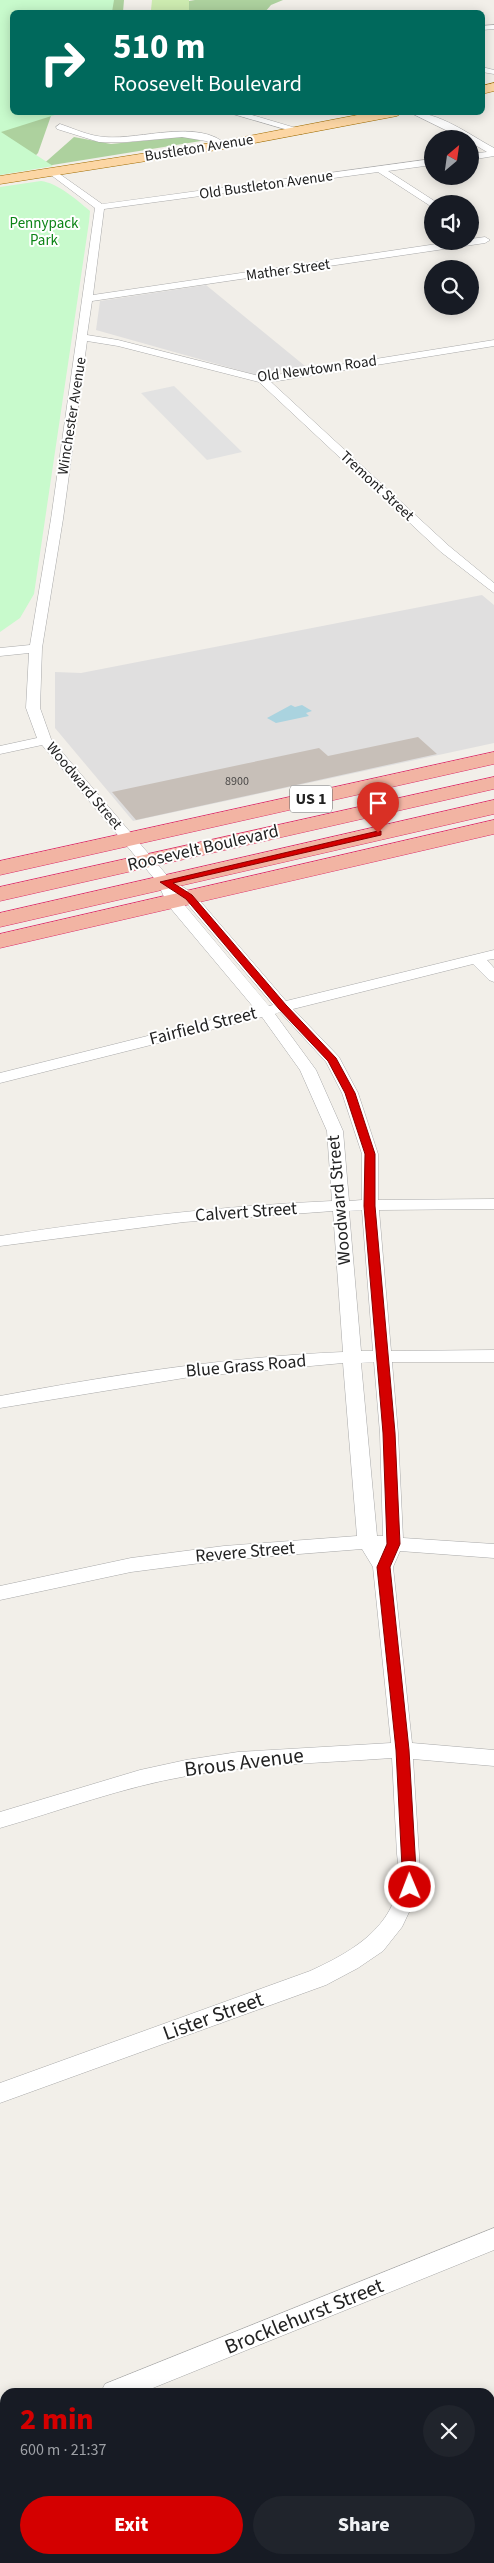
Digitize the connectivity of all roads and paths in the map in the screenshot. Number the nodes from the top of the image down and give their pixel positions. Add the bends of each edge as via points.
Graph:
1 (241, 115) edge
2 (382, 115) edge
3 (420, 115) edge
4 (60, 128) dead end
5 (302, 131) junction
6 (223, 145) junction
7 (494, 152) edge
8 (479, 154) edge
9 (424, 163) edge
10 (380, 169) junction
11 (51, 172) junction
12 (0, 180) edge
13 (424, 198) edge
14 (100, 207) junction
15 (479, 235) edge
16 (490, 243) edge
17 (90, 298) junction
18 (84, 338) junction
19 (493, 344) edge
20 (263, 380) junction
21 (494, 589) edge
22 (36, 648) junction
23 (0, 652) edge
24 (45, 740) junction
25 (0, 750) edge
26 (494, 758) edge
27 (494, 782) edge
28 (494, 807) edge
29 (494, 827) edge
30 (128, 839) junction
31 (147, 861) junction
32 (0, 868) edge
33 (175, 893) junction
34 (0, 894) edge
35 (0, 920) edge
36 (0, 941) edge
37 (494, 954) edge
38 (477, 959) junction
39 (494, 977) edge
40 (283, 1007) junction
41 (265, 1011) junction
42 (0, 1078) edge
43 (494, 1204) edge
44 (341, 1206) junction
45 (370, 1206) junction
46 (0, 1241) edge
47 (383, 1356) junction
48 (494, 1356) edge
49 (353, 1358) junction
50 (0, 1402) edge
51 (368, 1542) junction
52 (393, 1544) junction
53 (494, 1551) edge
54 (383, 1567) junction
55 (0, 1593) edge
56 (402, 1750) junction
57 (494, 1758) edge
58 (0, 1820) edge
59 (403, 1907) joint
60 (0, 2093) edge
61 (494, 2239) edge
62 (124, 2388) edge

1 - 5 street
2 - 5 main road, Bustleton Avenue
3 - 7 street via 444,124
4 - 6 street via 108,140 189,133
5 - 6 main road, Bustleton Avenue
6 - 11 main road, Bustleton Avenue
7 - 8 street
9 - 10 street, Old Bustleton Avenue
10 - 13 street
10 - 14 street, Old Bustleton Avenue
11 - 12 main road, Bustleton Avenue
11 - 14 street
14 - 17 street, Winchester Avenue
15 - 16 street
16 - 17 street, Mather Street
17 - 18 street, Winchester Avenue
18 - 20 street, Old Newtown Road via 118,343
18 - 22 street, Winchester Avenue
19 - 20 street, Old Newtown Road
20 - 21 street, Tremont Street via 445,549
22 - 23 street
22 - 24 street, Woodward Street via 33,708
24 - 25 street
24 - 30 street, Woodward Street
26 - 30 highway, Roosevelt Boulevard / US 1
27 - 31 highway, Roosevelt Boulevard / US 1
28 - 33 highway, Roosevelt Boulevard
29 - 33 highway, Roosevelt Boulevard
30 - 31 street, Woodward Street
30 - 32 highway, Roosevelt Boulevard / US 1
31 - 33 street, Woodward Street
31 - 34 highway, Roosevelt Boulevard / US 1
33 - 35 highway, Roosevelt Boulevard
33 - 36 highway, Roosevelt Boulevard
33 - 40 street, Woodward Street
33 - 41 street, Woodward Street
37 - 38 street, Fairfield Street
38 - 39 street
38 - 40 street, Fairfield Street
40 - 41 street, Fairfield Street
40 - 45 street, Woodward Street via 333,1060 350,1093 370,1154
41 - 42 street, Fairfield Street
41 - 44 street, Woodward Street via 308,1070 324,1103 334,1131
43 - 45 street, Calvert Street
44 - 45 street, Calvert Street
44 - 46 street, Calvert Street via 121,1223
44 - 49 street, Woodward Street
45 - 47 street, Woodward Street
47 - 48 street, Blue Grass Road
47 - 49 street, Blue Grass Road
47 - 52 street, Woodward Street
49 - 50 street, Blue Grass Road via 187,1371
49 - 51 street, Woodward Street
51 - 52 street, Revere Street
51 - 54 street, Woodward Street
51 - 55 street, Revere Street via 131,1564
52 - 53 street, Revere Street
52 - 54 street, Woodward Street
54 - 56 street, Woodward Street
56 - 57 street, Brous Avenue
56 - 58 street, Brous Avenue via 308,1754 186,1768 140,1778
56 - 59 street, Woodward Street via 410,1870 410,1887
59 - 60 street, Lister Street via 389,1930 372,1948 318,1978
61 - 62 street, Brocklehurst Street

